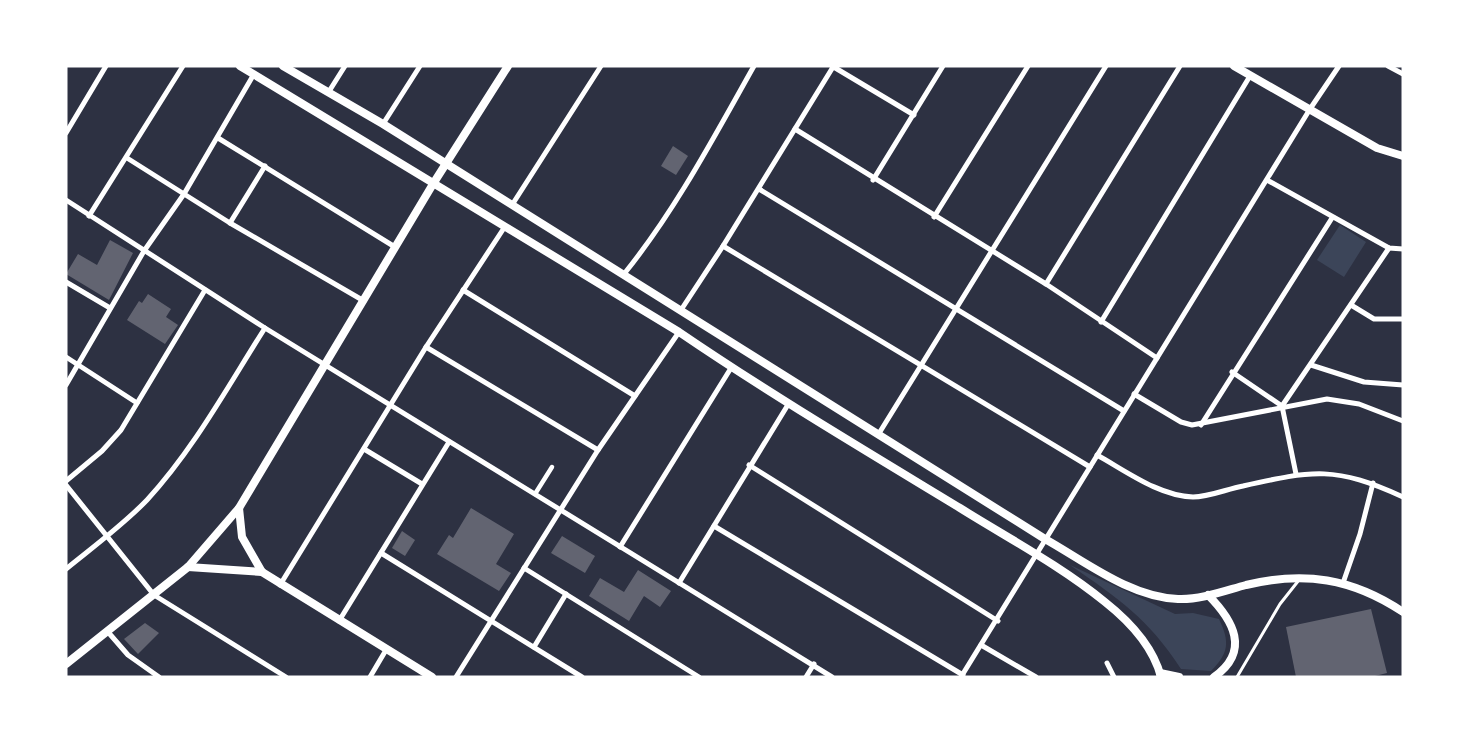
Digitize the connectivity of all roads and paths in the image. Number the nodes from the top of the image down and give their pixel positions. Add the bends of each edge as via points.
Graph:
1 (183, 66) edge
2 (240, 66) edge
3 (283, 66) edge
4 (345, 66) edge
5 (420, 66) edge
6 (508, 66) edge
7 (601, 66) edge
8 (754, 66) edge
9 (832, 66) edge
10 (943, 66) edge
11 (1028, 66) edge
12 (1106, 66) edge
13 (1180, 66) edge
14 (1234, 66) edge
15 (1339, 66) edge
16 (1388, 66) edge
17 (103, 67) edge
18 (254, 74) junction
19 (1403, 74) edge
20 (1250, 76) junction
21 (328, 93) junction
22 (1310, 109) junction
23 (914, 116) junction
24 (382, 124) junction
25 (68, 125) edge
26 (795, 129) junction
27 (66, 133) edge
28 (218, 138) junction
29 (1403, 156) edge
30 (127, 158) junction
31 (446, 164) junction
32 (265, 166) junction
33 (873, 180) junction
34 (1267, 180) junction
35 (433, 184) junction
36 (759, 189) junction
37 (184, 194) junction
38 (66, 200) edge
39 (512, 205) junction
40 (89, 216) junction
41 (934, 218) junction
42 (1332, 218) junction
43 (230, 223) junction
44 (504, 228) junction
45 (723, 246) junction
46 (396, 248) junction
47 (1389, 248) junction
48 (1403, 249) edge
49 (144, 251) junction
50 (991, 251) junction
51 (624, 274) junction
52 (66, 282) edge
53 (1046, 284) junction
54 (204, 290) junction
55 (463, 290) junction
56 (364, 301) junction
57 (1351, 305) junction
58 (110, 308) junction
59 (681, 310) junction
60 (956, 310) junction
61 (1403, 320) edge
62 (1101, 322) junction
63 (265, 328) junction
64 (679, 332) junction
65 (426, 347) junction
66 (66, 357) edge
67 (1157, 358) junction
68 (920, 364) junction
69 (78, 365) junction
70 (1311, 365) junction
71 (326, 366) junction
72 (731, 368) junction
73 (1232, 372) junction
74 (66, 385) edge
75 (1403, 385) edge
76 (1134, 394) junction
77 (635, 396) junction
78 (137, 403) junction
79 (789, 403) junction
80 (391, 406) junction
81 (1282, 406) junction
82 (1124, 411) junction
83 (1403, 421) edge
84 (1201, 425) junction
85 (878, 435) junction
86 (449, 441) junction
87 (364, 449) junction
88 (598, 450) junction
89 (1097, 455) junction
90 (749, 465) junction
91 (552, 467) dead end
92 (1090, 467) junction
93 (1296, 474) junction
94 (66, 483) edge
95 (1373, 483) junction
96 (422, 484) junction
97 (535, 494) junction
98 (1403, 497) edge
99 (239, 508) junction
100 (560, 510) junction
101 (714, 526) junction
102 (106, 536) junction
103 (1045, 539) junction
104 (620, 547) junction
105 (381, 554) junction
106 (1036, 555) junction
107 (188, 567) junction
108 (66, 568) edge
109 (524, 568) junction
110 (262, 572) junction
111 (1302, 576) junction
112 (679, 583) junction
113 (1343, 583) junction
114 (280, 585) junction
115 (566, 594) junction
116 (154, 595) junction
117 (1208, 595) junction
118 (1403, 612) edge
119 (339, 621) junction
120 (491, 621) junction
121 (998, 621) junction
122 (108, 632) junction
123 (981, 645) junction
124 (534, 647) junction
125 (386, 650) junction
126 (1107, 663) dead end
127 (66, 664) edge
128 (814, 664) junction
129 (1160, 675) edge
130 (962, 676) edge
131 (159, 677) edge
132 (286, 677) edge
133 (370, 677) edge
134 (432, 677) edge
135 (456, 677) edge
136 (582, 677) edge
137 (699, 677) edge
138 (806, 677) edge
139 (832, 677) edge
140 (1036, 677) edge
141 (1114, 677) edge
142 (1179, 677) edge
143 (1214, 677) edge
144 (1238, 677) edge

1 - 30 street
2 - 18 main road
3 - 21 main road
4 - 21 street
5 - 24 street
6 - 31 main road
7 - 39 street
8 - 51 street via 647,246
9 - 23 street
9 - 26 street
10 - 23 street
11 - 41 street
12 - 50 street
13 - 53 street
14 - 20 main road
15 - 22 street
16 - 19 street
17 - 25 street
18 - 28 street
18 - 35 main road
20 - 22 main road
20 - 62 street
21 - 24 main road
22 - 29 main road via 1377,148
22 - 34 street
23 - 33 street
24 - 31 main road
25 - 27 street
26 - 33 street
26 - 36 street
28 - 32 street
28 - 37 street
30 - 37 street
30 - 40 street
31 - 35 main road
31 - 39 main road
32 - 43 street
32 - 46 street
33 - 41 street
34 - 42 street
34 - 67 street
35 - 44 main road
35 - 46 main road
36 - 45 street
36 - 60 street
37 - 43 street
37 - 49 street
38 - 40 street
39 - 51 main road
40 - 49 street
41 - 50 street
42 - 47 street
42 - 73 street
43 - 56 street
44 - 55 street
44 - 64 main road
45 - 59 street
45 - 68 street
46 - 56 main road
47 - 48 street
47 - 57 street
49 - 54 street
49 - 58 street
50 - 53 street
50 - 60 street
51 - 59 main road
52 - 58 street
53 - 62 street
54 - 63 street
54 - 78 street
55 - 65 street
55 - 77 street
56 - 71 main road
57 - 61 street via 1374,319
57 - 70 street
58 - 69 street
59 - 85 main road
60 - 68 street
60 - 82 street
62 - 67 street
63 - 71 street
63 - 102 street via 168,475 146,501
64 - 72 main road
64 - 77 street
65 - 80 street
65 - 88 street
66 - 69 street
67 - 76 street
68 - 85 street
68 - 92 street
69 - 74 street
69 - 78 street
70 - 75 street via 1364,382
70 - 81 street
71 - 80 street
71 - 99 main road
72 - 79 main road
72 - 104 street
73 - 81 street
73 - 84 street
76 - 82 street
76 - 84 street via 1181,422
77 - 88 street
78 - 94 street via 121,430
79 - 90 street
79 - 106 main road
80 - 86 street
80 - 87 street
81 - 83 street via 1326,399 1359,404
81 - 84 street
81 - 93 street
82 - 89 street
85 - 103 main road
86 - 96 street
86 - 97 street
87 - 96 street
87 - 114 street
88 - 100 street
89 - 92 street
89 - 93 street via 1172,494 1195,497
90 - 101 street
90 - 121 street
91 - 97 street
92 - 103 street
93 - 95 street via 1346,474
94 - 102 street
95 - 98 street
95 - 113 street
96 - 105 street
97 - 100 street
99 - 107 main road
99 - 110 main road via 242,537
100 - 104 street
100 - 109 street
101 - 112 street
101 - 130 street
102 - 108 street
102 - 116 street
103 - 106 street
103 - 117 main road via 1133,588 1180,599
104 - 112 street
105 - 119 street
105 - 120 street
106 - 121 street
106 - 129 main road via 1104,602 1131,627 1151,652
107 - 110 main road
107 - 116 main road
109 - 115 street
109 - 120 street
110 - 114 main road
111 - 113 main road
111 - 117 main road
111 - 144 lane via 1280,604
112 - 128 street
113 - 118 main road
114 - 119 main road
115 - 124 street
115 - 137 street
116 - 122 main road
116 - 132 street
117 - 143 main road via 1227,614 1233,628 1231,659
119 - 125 main road
120 - 124 street
120 - 135 street
121 - 123 street
122 - 127 main road
122 - 131 street via 128,655
123 - 130 street
123 - 140 street
124 - 136 street
125 - 133 street
125 - 134 main road
126 - 141 street
128 - 138 street
128 - 139 street
129 - 142 main road

